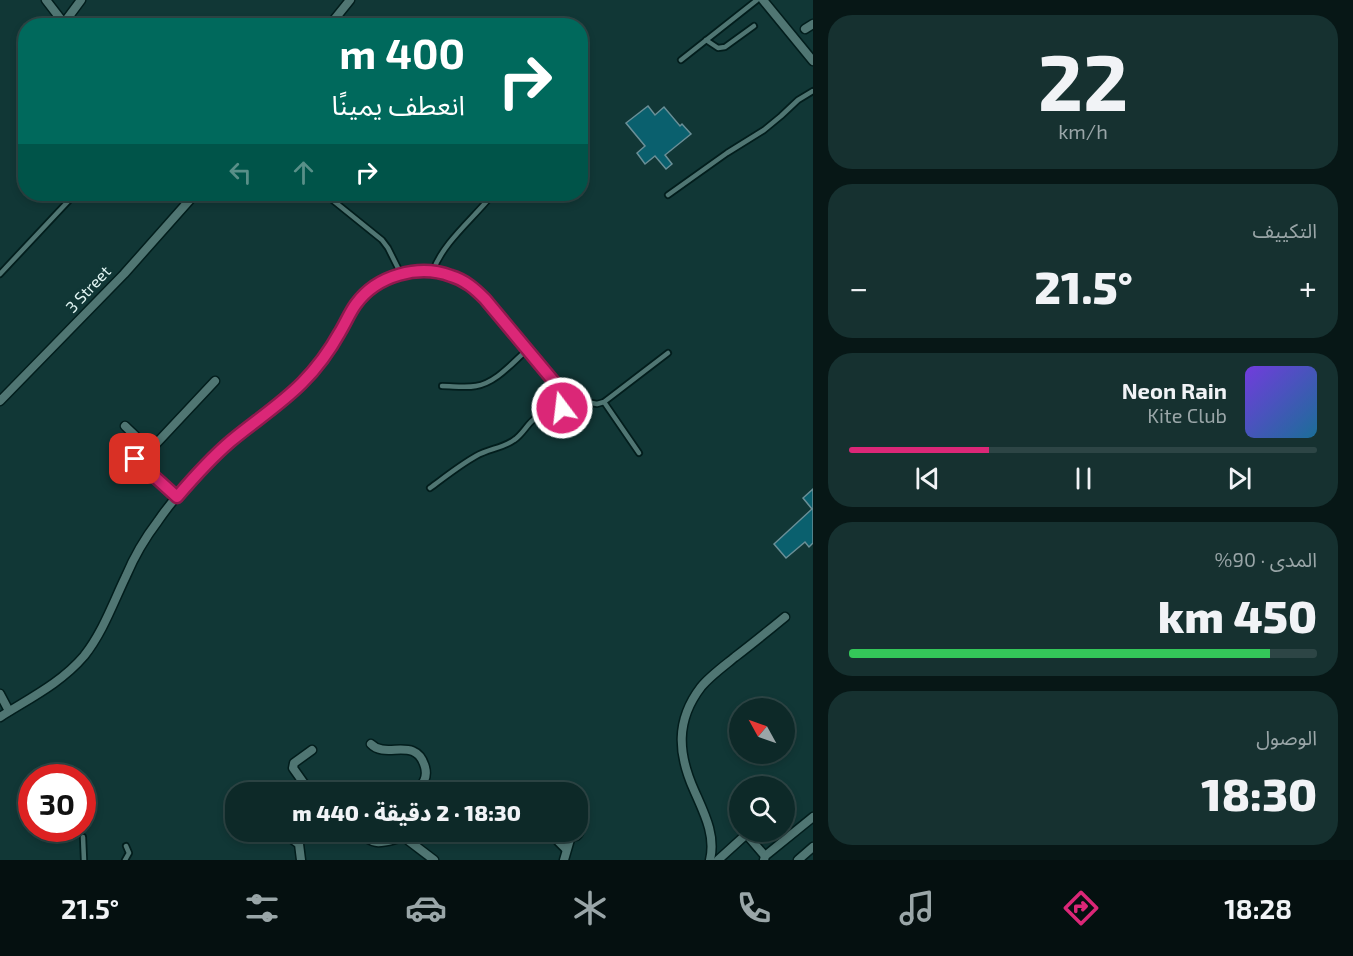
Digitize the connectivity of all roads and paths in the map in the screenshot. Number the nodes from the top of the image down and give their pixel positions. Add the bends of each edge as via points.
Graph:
1 (46, 0) edge
2 (81, 0) edge
3 (350, 0) edge
4 (763, 1) edge
5 (60, 18) edge
6 (69, 18) edge
7 (336, 18) edge
8 (754, 26) dead end
9 (706, 40) junction
10 (681, 60) dead end
11 (813, 61) edge
12 (813, 90) edge
13 (668, 195) dead end
14 (68, 201) edge
15 (189, 201) edge
16 (334, 201) edge
17 (487, 201) dead end
18 (433, 271) junction
19 (0, 274) edge
20 (401, 274) junction
21 (528, 350) junction
22 (668, 353) dead end
23 (215, 381) dead end
24 (442, 386) dead end
25 (565, 395) junction
26 (0, 401) edge
27 (581, 401) junction
28 (604, 402) junction
29 (561, 405) junction
30 (125, 426) dead end
31 (138, 438) junction
32 (639, 453) dead end
33 (430, 488) dead end
34 (177, 497) junction
35 (785, 617) dead end
36 (0, 694) edge
37 (9, 711) junction
38 (0, 717) edge
39 (371, 744) dead end
40 (312, 750) dead end
41 (303, 782) edge
42 (424, 782) edge
43 (813, 817) edge
44 (84, 842) edge
45 (298, 842) edge
46 (413, 842) edge
47 (560, 842) edge
48 (567, 842) edge
49 (739, 842) edge
50 (754, 842) edge
51 (126, 846) dead end
52 (813, 848) edge
53 (566, 849) junction
54 (764, 858) edge
55 (84, 860) edge
56 (125, 860) edge
57 (301, 860) edge
58 (434, 860) edge
59 (564, 860) edge
60 (710, 860) edge
61 (718, 860) edge
62 (798, 860) edge

1 - 5 street
2 - 6 street
3 - 7 street
4 - 9 lane
4 - 11 street
8 - 9 lane via 724,47 718,48
9 - 10 lane
12 - 13 lane via 764,130
14 - 19 lane
15 - 26 street, 3 Street
16 - 20 lane via 382,240
17 - 18 lane via 444,249
18 - 20 street
18 - 21 street via 470,285
20 - 34 street via 369,290 303,381 212,458
21 - 24 lane via 483,384
21 - 25 street
22 - 28 lane
23 - 31 street via 154,446 147,447
25 - 27 street via 575,394
25 - 29 street
27 - 28 lane
27 - 29 street via 579,411 573,414
28 - 32 lane
29 - 33 lane via 541,413 514,440 474,457
30 - 31 street
31 - 34 street via 132,451 135,459
34 - 37 street via 141,546 98,637 84,655 51,686
35 - 60 street via 701,686 682,727 681,750 686,772 711,834
36 - 37 street
37 - 38 street
39 - 42 street via 381,750 412,751 424,763
40 - 41 street via 294,763 293,768
43 - 54 street
44 - 55 lane
45 - 57 street
46 - 58 street
47 - 53 street
48 - 53 street
49 - 61 street
50 - 54 street
51 - 56 lane via 129,853
52 - 62 street
53 - 59 street

